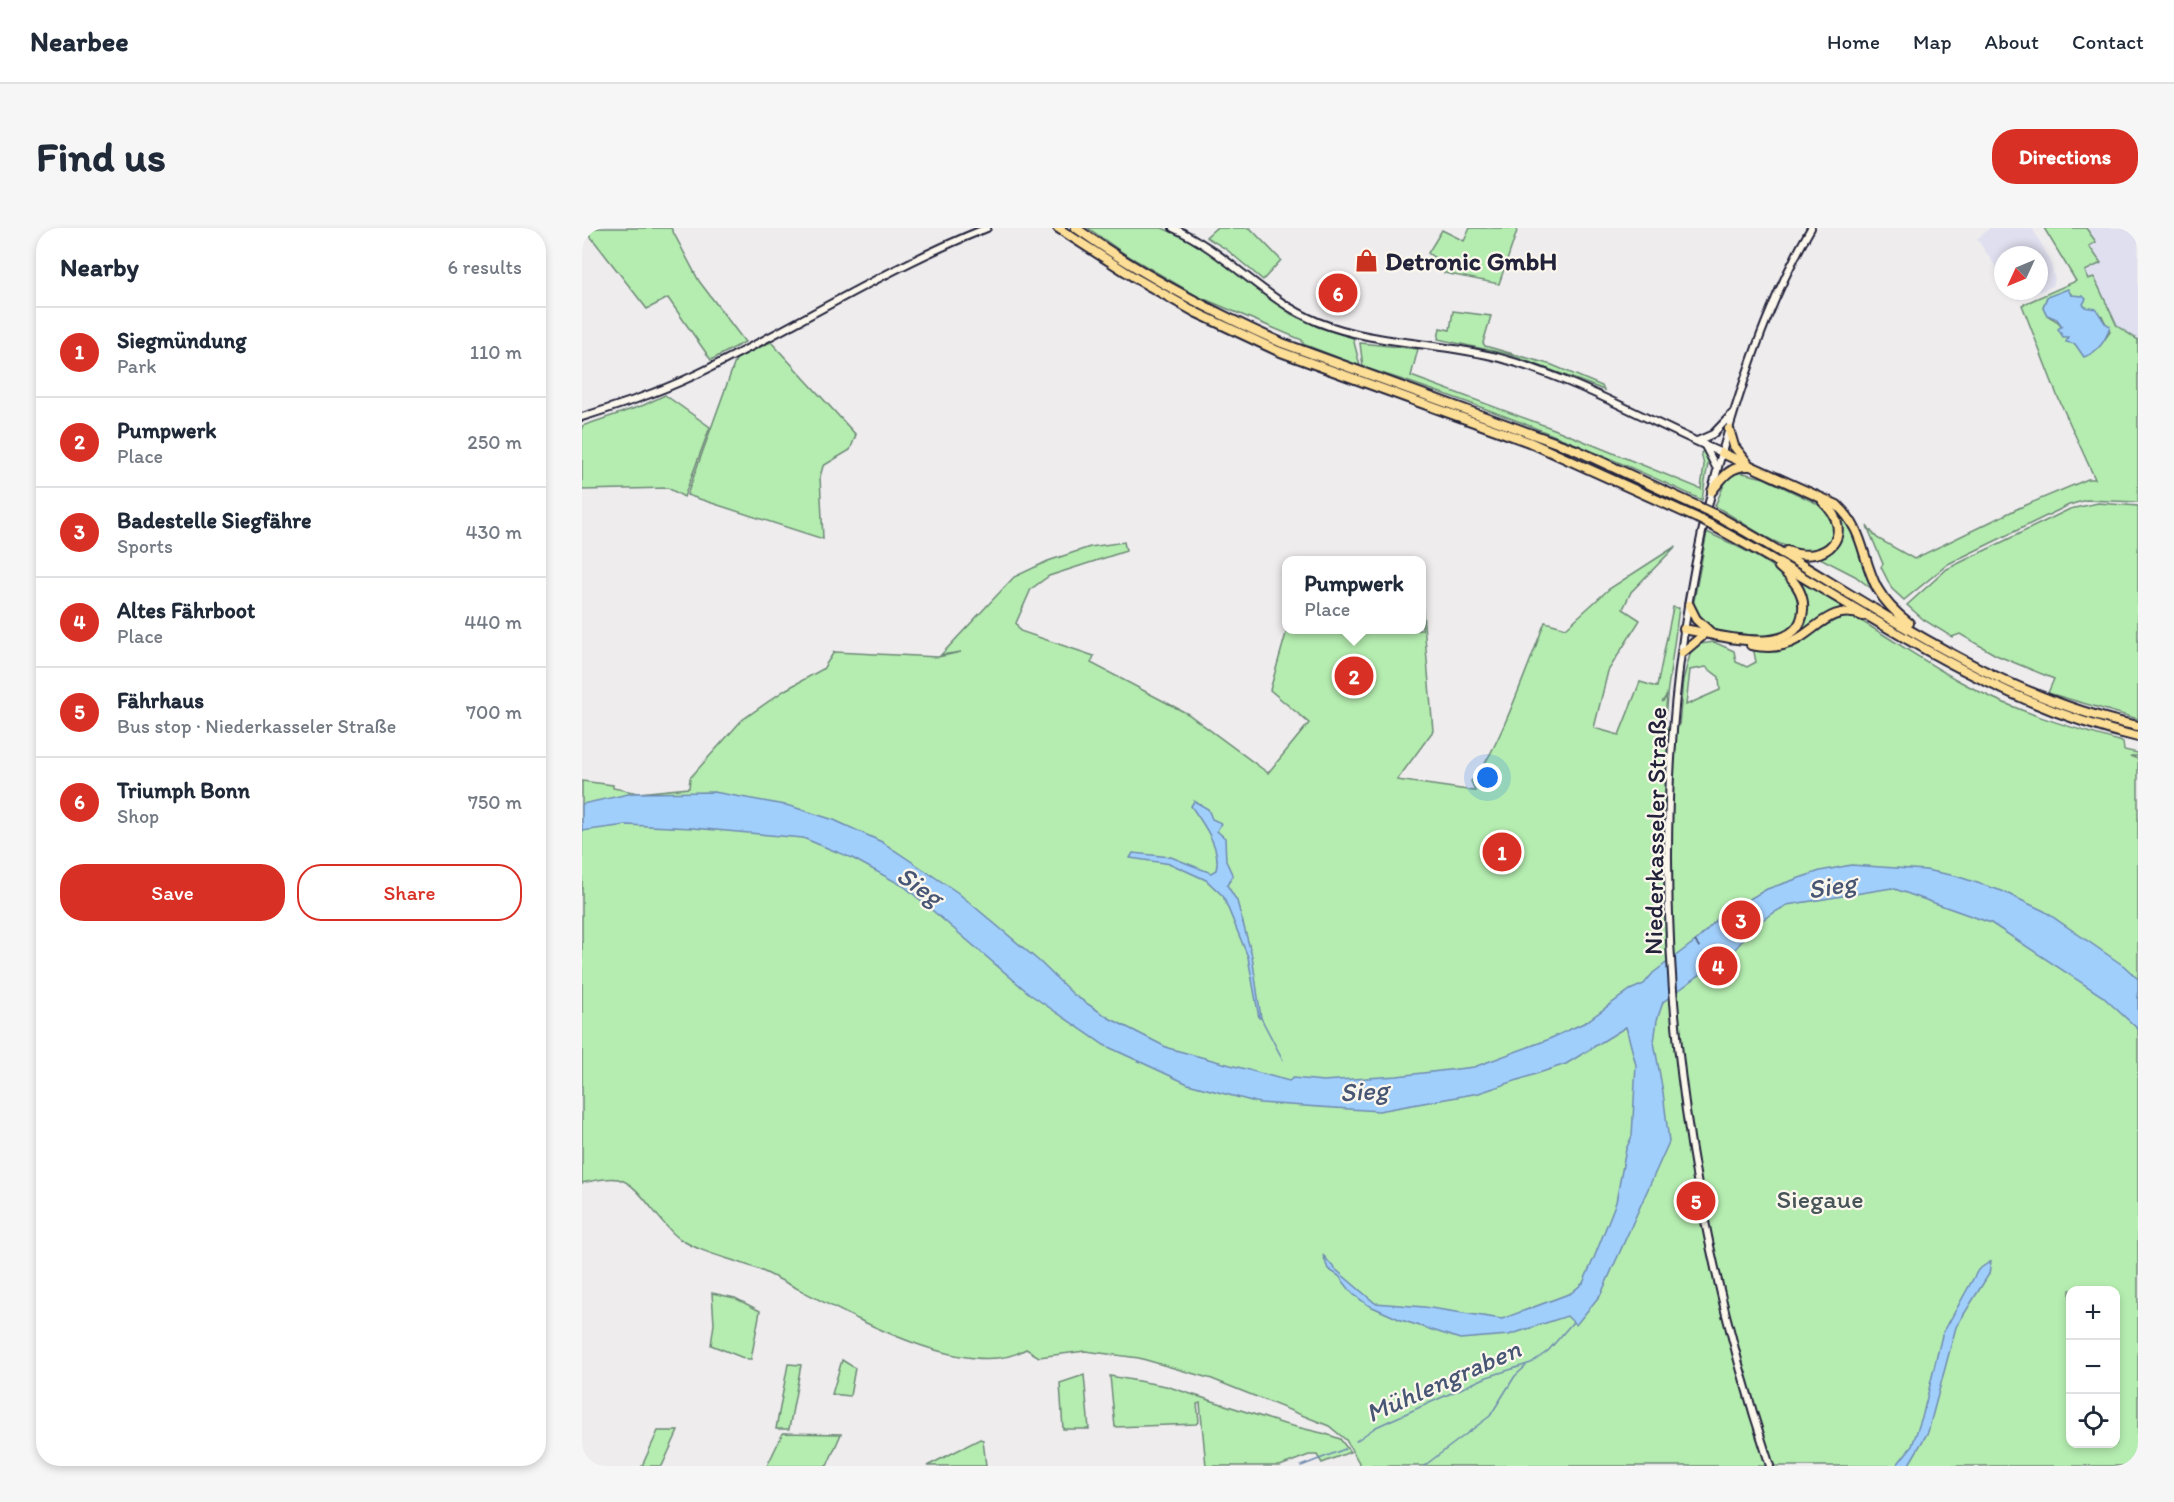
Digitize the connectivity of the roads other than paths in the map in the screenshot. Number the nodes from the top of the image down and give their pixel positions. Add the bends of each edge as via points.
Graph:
1 (987, 228) edge
2 (1058, 228) edge
3 (1076, 228) edge
4 (1173, 228) edge
5 (1811, 228) edge
6 (1736, 409) junction
7 (582, 417) edge
8 (1729, 429) junction
9 (1700, 442) junction
10 (1722, 453) junction
11 (1750, 466) junction
12 (1717, 469) junction
13 (1712, 492) junction
14 (1818, 498) junction
15 (1769, 544) junction
16 (1751, 547) junction
17 (1689, 605) junction
18 (1886, 626) junction
19 (1684, 632) junction
20 (1711, 633) junction
21 (1701, 637) junction
22 (1941, 647) junction
23 (1682, 653) junction
24 (2138, 726) edge
25 (2138, 737) edge
26 (1770, 1466) edge

1 - 7 main road via 927,254 694,375
2 - 16 highway, bridge via 1137,279 1268,346 1529,441
3 - 15 highway, bridge via 1143,272 1267,336 1576,450
4 - 9 main road via 1210,248 1273,296 1317,321 1356,334 1468,351 1528,366 1583,387
5 - 6 main road, Niederkasseler Straße via 1768,314
6 - 8 main road, Niederkasseler Straße
6 - 9 main road
8 - 10 main road, Niederkasseler Straße
8 - 11 highway via 1734,446
9 - 10 main road
9 - 12 main road
10 - 11 highway
10 - 12 main road, Niederkasseler Straße
11 - 13 highway via 1732,469
11 - 14 highway
12 - 13 main road, Niederkasseler Straße
13 - 17 main road, Niederkasseler Straße
14 - 15 highway via 1838,522 1838,534 1830,548 1813,556
14 - 22 highway via 1837,505 1857,528 1870,572 1885,600
15 - 22 highway
16 - 18 highway
16 - 20 highway via 1789,575 1798,587 1804,609 1799,624 1787,636 1770,641
17 - 19 main road, Niederkasseler Straße
17 - 20 highway via 1696,619
18 - 21 highway via 1848,612 1827,617 1783,646
18 - 25 highway via 2007,694 2064,716
19 - 20 highway
19 - 21 highway
19 - 23 main road, Niederkasseler Straße
21 - 23 highway
22 - 24 highway via 2041,696
23 - 26 main road, Niederkasseler Straße via 1673,720 1669,804 1670,916 1678,1032 1696,1167 1719,1285

